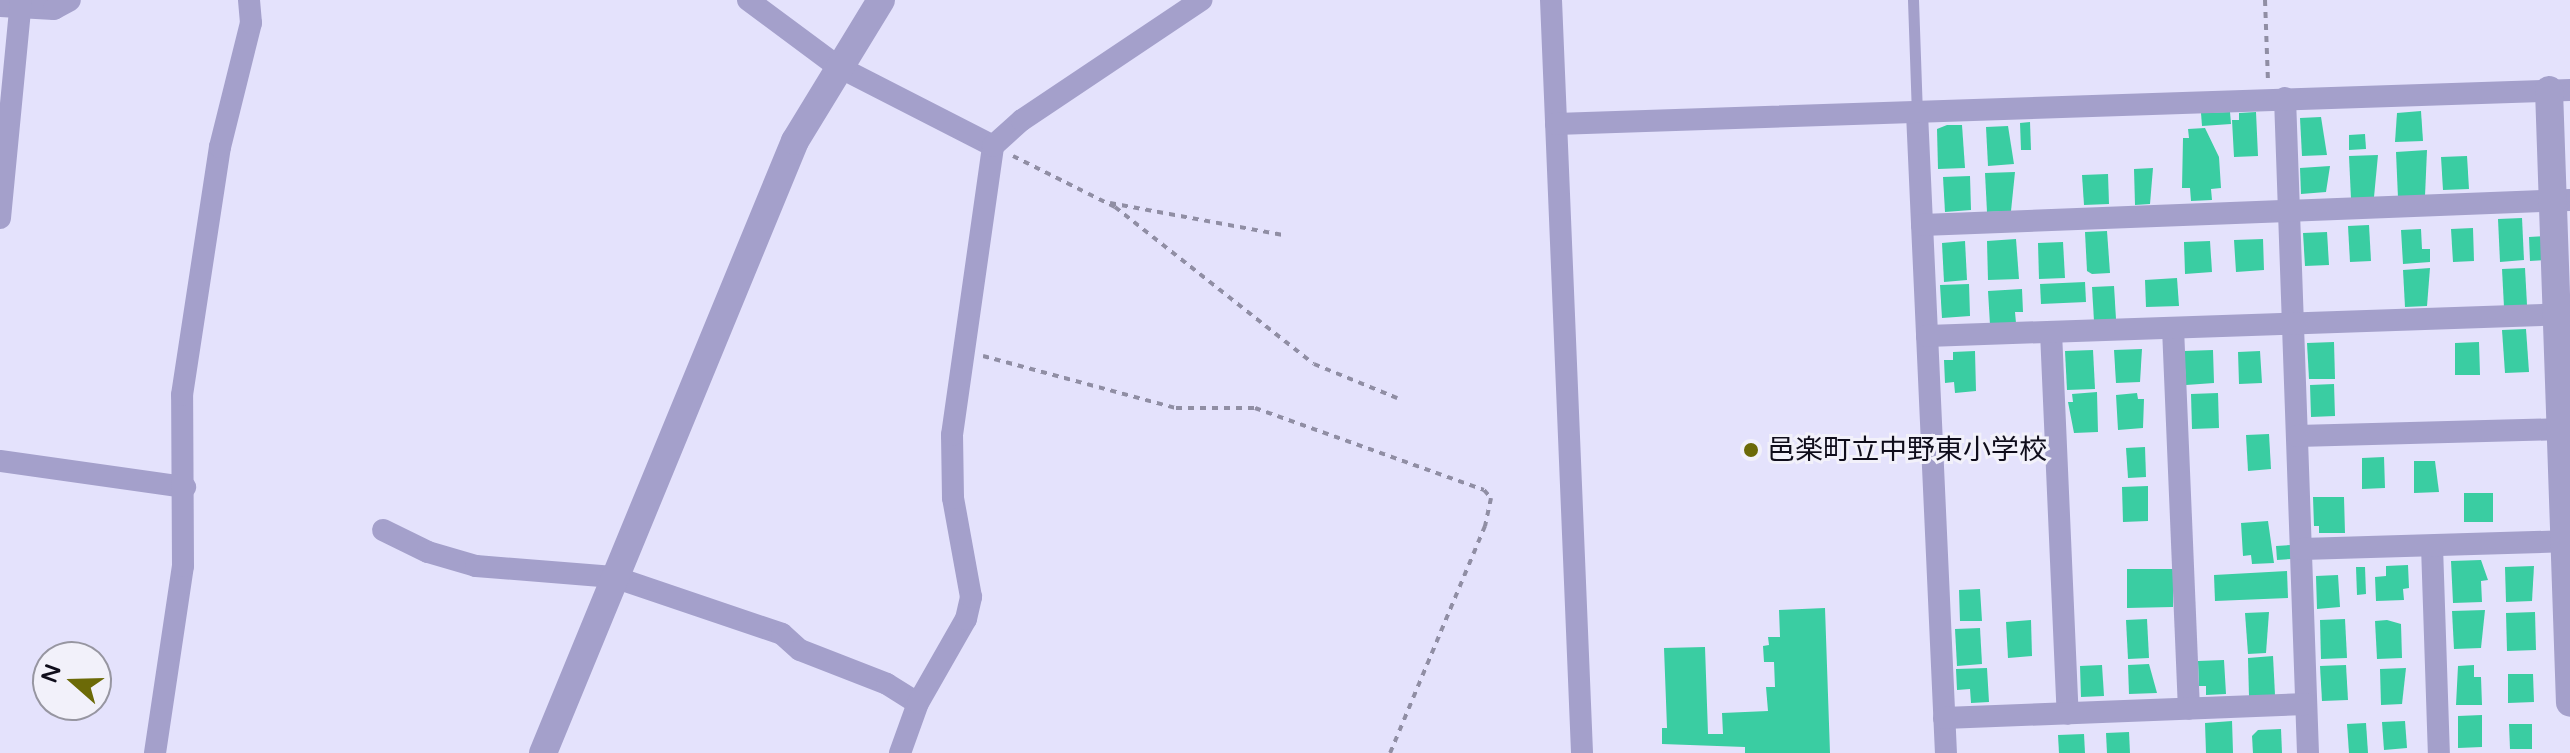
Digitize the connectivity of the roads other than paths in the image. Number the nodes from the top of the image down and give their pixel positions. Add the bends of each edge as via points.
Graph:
1 (70, 0) edge
2 (249, 0) edge
3 (748, 0) edge
4 (881, 0) edge
5 (1201, 0) edge
6 (1551, 0) edge
7 (1913, 0) edge
8 (14, 5) edge
9 (837, 66) junction
10 (2560, 90) edge
11 (2277, 98) junction
12 (1917, 113) junction
13 (1556, 124) junction
14 (993, 146) junction
15 (2561, 201) edge
16 (2290, 211) junction
17 (0, 218) edge
18 (1922, 225) junction
19 (2563, 314) edge
20 (2293, 324) junction
21 (2173, 328) junction
22 (2051, 332) junction
23 (1927, 336) junction
24 (2565, 429) edge
25 (2297, 436) junction
26 (0, 461) edge
27 (185, 487) junction
28 (383, 530) dead end
29 (2567, 541) edge
30 (2432, 546) junction
31 (2302, 549) junction
32 (614, 577) junction
33 (2569, 653) edge
34 (918, 703) junction
35 (2570, 703) edge
36 (2306, 704) junction
37 (2189, 709) junction
38 (2068, 714) junction
39 (1944, 718) junction
40 (155, 753) edge
41 (543, 753) edge
42 (900, 753) edge
43 (1582, 753) edge
44 (1946, 753) edge
45 (2308, 753) edge
46 (2439, 753) edge

1 - 8 street via 54,9
2 - 27 street via 251,23 220,147 182,395
3 - 9 street
4 - 9 street
5 - 14 street via 1022,120
6 - 13 street
7 - 12 lane
8 - 17 street
9 - 14 street
9 - 32 street via 795,141
10 - 11 street
10 - 15 street
11 - 12 street
11 - 16 street
12 - 13 street
12 - 18 street
13 - 43 street
14 - 34 street via 952,435 953,498 971,597 966,619
15 - 16 street
15 - 19 street
16 - 18 street
16 - 20 street
18 - 23 street
19 - 20 street
19 - 24 street
20 - 21 street
20 - 25 street
21 - 22 street
21 - 37 street
22 - 23 street
22 - 38 street
23 - 39 street
24 - 25 street
24 - 29 street
25 - 31 street
26 - 27 street
27 - 40 street via 183,566
28 - 32 street via 428,552 476,566
29 - 30 street
29 - 33 street
30 - 31 street
30 - 46 street
31 - 36 street
32 - 34 street via 782,634 800,650 887,684
32 - 41 street
33 - 35 street
34 - 42 street
36 - 37 street
36 - 45 street
37 - 38 street
38 - 39 street
39 - 44 street

